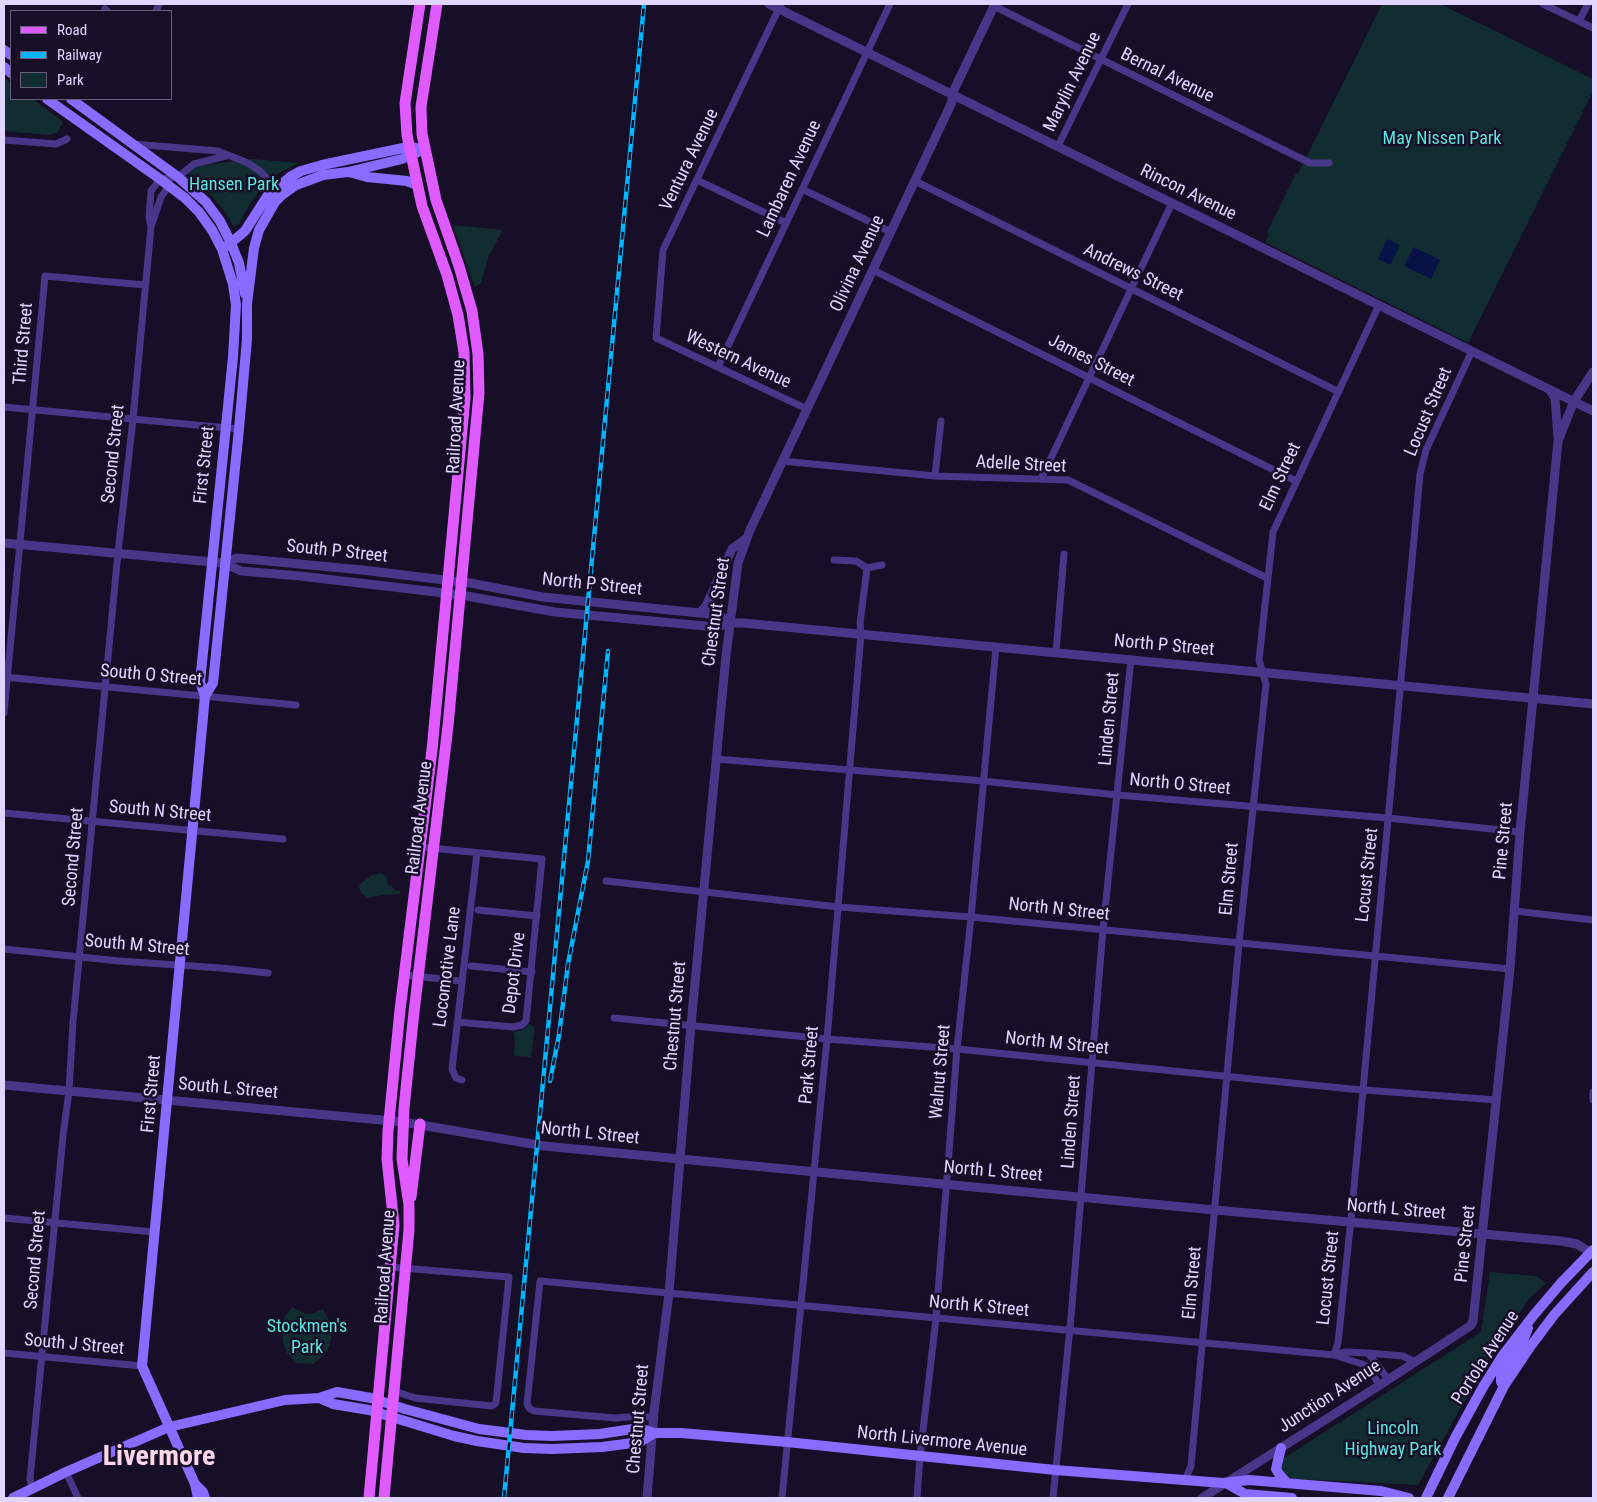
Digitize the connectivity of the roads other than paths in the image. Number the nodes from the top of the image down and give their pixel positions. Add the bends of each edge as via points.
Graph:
1 (420, 4) edge
2 (437, 4) edge
3 (769, 4) edge
4 (890, 4) edge
5 (1128, 4) edge
6 (1543, 4) edge
7 (1588, 4) edge
8 (994, 5) edge
9 (780, 6) edge
10 (1579, 21) junction
11 (1593, 28) edge
12 (867, 51) junction
13 (1101, 60) junction
14 (952, 94) junction
15 (48, 100) edge
16 (72, 100) edge
17 (67, 139) dead end
18 (4, 140) edge
19 (132, 144) junction
20 (1058, 146) junction
21 (425, 149) junction
22 (409, 152) junction
23 (226, 156) junction
24 (1329, 163) dead end
25 (348, 172) junction
26 (178, 177) junction
27 (160, 179) junction
28 (697, 180) junction
29 (915, 181) junction
30 (417, 185) junction
31 (169, 186) junction
32 (802, 190) junction
33 (278, 191) junction
34 (1172, 203) junction
35 (786, 223) junction
36 (151, 227) junction
37 (891, 232) junction
38 (230, 243) junction
39 (222, 250) junction
40 (873, 270) junction
41 (145, 285) junction
42 (1131, 289) junction
43 (247, 304) junction
44 (1379, 305) junction
45 (656, 338) joint
46 (1472, 351) junction
47 (718, 367) junction
48 (1593, 372) edge
49 (1089, 377) junction
50 (1550, 389) junction
51 (1339, 392) junction
52 (1574, 401) junction
53 (4, 407) edge
54 (807, 409) junction
55 (33, 410) junction
56 (1593, 411) edge
57 (133, 419) junction
58 (941, 421) dead end
59 (226, 428) junction
60 (239, 429) junction
61 (1558, 441) junction
62 (782, 460) junction
63 (935, 476) junction
64 (1041, 479) junction
65 (1296, 481) junction
66 (747, 538) junction
67 (4, 543) edge
68 (20, 544) junction
69 (118, 554) junction
70 (1064, 554) dead end
71 (834, 560) dead end
72 (212, 562) junction
73 (224, 563) junction
74 (882, 565) dead end
75 (867, 568) junction
76 (1267, 578) junction
77 (448, 580) junction
78 (462, 582) junction
79 (446, 594) junction
80 (461, 595) junction
81 (701, 612) junction
82 (731, 623) junction
83 (861, 634) junction
84 (996, 647) junction
85 (1056, 652) junction
86 (1131, 659) junction
87 (1262, 672) junction
88 (5, 678) edge
89 (1402, 685) junction
90 (105, 687) junction
91 (205, 696) junction
92 (1534, 698) junction
93 (1593, 704) edge
94 (296, 705) dead end
95 (4, 713) edge
96 (716, 759) junction
97 (850, 769) junction
98 (983, 780) junction
99 (1118, 795) junction
100 (1252, 806) junction
101 (4, 813) edge
102 (1388, 818) junction
103 (92, 821) junction
104 (192, 830) junction
105 (1520, 832) junction
106 (283, 839) dead end
107 (420, 847) junction
108 (434, 848) junction
109 (477, 852) junction
110 (606, 882) dead end
111 (703, 893) junction
112 (839, 907) junction
113 (478, 910) dead end
114 (1515, 911) junction
115 (537, 916) junction
116 (971, 916) junction
117 (1593, 920) edge
118 (1103, 929) junction
119 (1239, 944) junction
120 (4, 949) edge
121 (80, 956) junction
122 (1375, 956) junction
123 (179, 965) junction
124 (471, 966) dead end
125 (1510, 969) junction
126 (532, 972) junction
127 (268, 973) dead end
128 (405, 975) junction
129 (418, 976) junction
130 (461, 981) junction
131 (614, 1018) dead end
132 (457, 1022) junction
133 (691, 1025) junction
134 (828, 1039) junction
135 (957, 1049) junction
136 (1091, 1063) junction
137 (1227, 1076) junction
138 (462, 1080) dead end
139 (4, 1085) edge
140 (69, 1090) junction
141 (1363, 1090) junction
142 (1593, 1092) edge
143 (168, 1100) junction
144 (1497, 1100) junction
145 (1592, 1100) edge
146 (389, 1120) junction
147 (403, 1122) junction
148 (420, 1124) junction
149 (679, 1159) junction
150 (815, 1172) junction
151 (947, 1184) junction
152 (1081, 1197) junction
153 (1215, 1210) junction
154 (4, 1218) edge
155 (409, 1218) junction
156 (54, 1223) junction
157 (1350, 1223) junction
158 (154, 1232) junction
159 (1483, 1234) junction
160 (1593, 1252) edge
161 (391, 1267) junction
162 (406, 1268) junction
163 (1593, 1272) edge
164 (669, 1293) junction
165 (802, 1305) junction
166 (1533, 1316) junction
167 (936, 1318) junction
168 (1473, 1322) joint
169 (1070, 1330) junction
170 (1203, 1343) junction
171 (4, 1353) edge
172 (1368, 1353) junction
173 (1334, 1355) junction
174 (42, 1357) junction
175 (1415, 1362) junction
176 (142, 1366) junction
177 (1384, 1382) junction
178 (1504, 1386) junction
179 (394, 1390) junction
180 (319, 1398) junction
181 (379, 1400) junction
182 (393, 1405) junction
183 (378, 1413) junction
184 (392, 1418) junction
185 (654, 1418) junction
186 (169, 1427) junction
187 (654, 1434) junction
188 (787, 1442) junction
189 (1281, 1448) junction
190 (920, 1457) junction
191 (1055, 1470) junction
192 (66, 1472) junction
193 (1185, 1480) junction
194 (1226, 1483) junction
195 (1288, 1483) junction
196 (195, 1484) junction
197 (32, 1490) junction
198 (13, 1498) edge
199 (78, 1498) edge
200 (198, 1498) edge
201 (206, 1498) edge
202 (369, 1498) edge
203 (384, 1498) edge
204 (648, 1498) edge
205 (782, 1498) edge
206 (917, 1498) edge
207 (1053, 1498) edge
208 (1202, 1498) edge
209 (1292, 1498) edge
210 (1409, 1498) edge
211 (1426, 1498) edge
212 (1448, 1498) edge

1 - 22 main road, Railroad Avenue via 405,103
2 - 21 main road, Railroad Avenue via 421,107
3 - 9 street, Rincon Avenue
4 - 12 street, Lambaren Avenue
5 - 13 street, Marylin Avenue
6 - 10 street
7 - 10 street
8 - 13 street, Bernal Avenue
8 - 14 street, Olivina Avenue
9 - 12 street, Rincon Avenue
9 - 28 street, Ventura Avenue
10 - 11 street
12 - 14 street, Rincon Avenue
12 - 32 street, Lambaren Avenue
13 - 20 street, Marylin Avenue
13 - 24 street, Bernal Avenue via 1310,164
14 - 20 street, Rincon Avenue
14 - 29 street, Olivina Avenue via 952,102
15 - 27 main road, First Street
16 - 19 main road, First Street
17 - 18 street via 56,144
19 - 23 street via 218,151
19 - 26 main road, First Street
20 - 34 street, Rincon Avenue
21 - 22 main road
21 - 78 main road, Railroad Avenue via 436,200 468,296 478,354 478,412
22 - 25 main road
22 - 30 main road, Railroad Avenue
22 - 33 main road via 311,168 290,177
23 - 26 street via 194,164
23 - 33 street via 248,163
25 - 30 main road
25 - 33 main road via 323,175
26 - 27 street
26 - 38 main road, First Street via 214,210
27 - 31 main road, First Street
27 - 36 street, Second Street via 151,191
28 - 35 street
28 - 45 street, Ventura Avenue via 663,250
29 - 37 street, Olivina Avenue
29 - 42 street, Andrews Street
30 - 77 main road, Railroad Avenue via 453,295 464,352 464,405
31 - 36 street, Second Street via 161,197
31 - 39 main road, First Street via 199,212
32 - 35 street, Lambaren Avenue
32 - 37 street
33 - 38 main road via 261,204 245,231
33 - 43 main road, First Street via 254,248
34 - 42 street
34 - 44 street, Rincon Avenue
35 - 47 street, Lambaren Avenue
36 - 41 street, Second Street
37 - 40 street, Olivina Avenue
38 - 39 main road
38 - 43 main road, First Street via 239,263
39 - 59 main road, First Street via 236,305
40 - 49 street, James Street
40 - 54 street, Olivina Avenue
41 - 55 street, Third Street via 45,276
41 - 57 street, Second Street
42 - 49 street
42 - 51 street, Andrews Street
43 - 60 main road, First Street
44 - 46 street, Rincon Avenue
44 - 51 street, Elm Street
45 - 47 street, Western Avenue
46 - 50 street, Rincon Avenue
46 - 89 street, Locust Street via 1426,450 1420,474
47 - 54 street, Western Avenue
48 - 52 street, Pine Street
49 - 64 street
49 - 65 street, James Street
50 - 52 street, Rincon Avenue
50 - 61 street via 1555,398
51 - 65 street, Elm Street
52 - 56 street, Rincon Avenue
52 - 61 street, Pine Street
53 - 55 street
54 - 62 street, Olivina Avenue
55 - 57 street
55 - 68 street, Third Street
57 - 59 street
57 - 69 street, Second Street
58 - 63 street
59 - 60 street
59 - 72 main road, First Street
60 - 73 main road, First Street
61 - 92 street, Pine Street
62 - 63 street, Adelle Street
62 - 66 street, Olivina Avenue
63 - 64 street, Adelle Street
64 - 76 street, Adelle Street via 1068,480
65 - 76 street, Elm Street via 1273,532
66 - 81 street via 732,549
66 - 82 street, Chestnut Street via 738,563
67 - 68 street, South P Street
68 - 69 street, South P Street
68 - 88 street, Third Street
69 - 72 street, South P Street
69 - 90 street, Second Street
70 - 85 street
71 - 75 street via 856,561
72 - 73 street, South P Street
72 - 91 main road, First Street via 200,682
73 - 77 street, South P Street via 237,558
73 - 79 street, South P Street via 241,571
73 - 91 main road, First Street via 213,683
74 - 75 street
75 - 83 street, Park Street
76 - 87 street, Elm Street via 1259,660
77 - 78 street, North P Street
77 - 79 main road, Railroad Avenue
78 - 80 main road, Railroad Avenue
78 - 81 street, North P Street via 543,597
79 - 80 street, North P Street
79 - 107 main road, Railroad Avenue
80 - 82 street, North P Street via 554,612 716,627
80 - 108 main road, Railroad Avenue
81 - 82 street, North P Street via 719,615
82 - 83 street, North P Street
82 - 96 street, Chestnut Street
83 - 84 street, North P Street
83 - 97 street, Park Street
84 - 85 street, North P Street
84 - 98 street, Walnut Street
85 - 86 street, North P Street
86 - 87 street, North P Street
86 - 99 street, Linden Street
87 - 89 street, North P Street
87 - 100 street, Elm Street via 1266,684
88 - 90 street, South O Street
88 - 95 street, Third Street
89 - 92 street, North P Street
89 - 102 street, Locust Street
90 - 91 street, South O Street
90 - 103 street, Second Street
91 - 94 street, South O Street
91 - 104 main road, First Street
92 - 93 street, North P Street
92 - 105 street, Pine Street
96 - 97 street, North O Street
96 - 111 street, Chestnut Street
97 - 98 street, North O Street
97 - 112 street, Park Street
98 - 99 street, North O Street
98 - 116 street, Walnut Street
99 - 100 street, North O Street
99 - 118 street, Linden Street
100 - 102 street, North O Street
100 - 119 street, Elm Street
101 - 103 street, South N Street
102 - 105 street, North O Street
102 - 122 street, Locust Street
103 - 104 street, South N Street
103 - 121 street, Second Street
104 - 106 street, South N Street
104 - 123 main road, First Street
105 - 114 street, Pine Street
107 - 108 street
107 - 128 main road, Railroad Avenue
108 - 109 street
108 - 129 main road, Railroad Avenue
109 - 115 street, Depot Drive via 542,859
109 - 130 street, Locomotive Lane
110 - 111 street, North N Street
111 - 112 street, North N Street
111 - 133 street, Chestnut Street
112 - 116 street, North N Street
112 - 134 street, Park Street
113 - 115 street
114 - 117 street
114 - 125 street, Pine Street
115 - 126 street, Depot Drive
116 - 118 street, North N Street
116 - 135 street, Walnut Street
118 - 119 street, North N Street
118 - 136 street, Linden Street
119 - 122 street, North N Street
119 - 137 street, Elm Street
120 - 121 street, South M Street
121 - 123 street, South M Street
121 - 140 street, Second Street
122 - 125 street, North N Street
122 - 141 street, Locust Street
123 - 127 street, South M Street
123 - 143 main road, First Street
124 - 126 street
125 - 144 street, Pine Street
126 - 132 street, Depot Drive via 528,1016 522,1025
128 - 129 street
128 - 146 main road, Railroad Avenue
129 - 130 street
129 - 147 main road, Railroad Avenue
130 - 132 street, Locomotive Lane
131 - 133 street, North M Street
132 - 138 street, Locomotive Lane via 452,1069 456,1078
133 - 134 street, North M Street
133 - 149 street, Chestnut Street
134 - 135 street, North M Street
134 - 150 street, Park Street
135 - 136 street, North M Street
135 - 151 street, Walnut Street
136 - 137 street, North M Street
136 - 152 street, Linden Street
137 - 141 street, North M Street
137 - 153 street, Elm Street
139 - 140 street, South L Street
140 - 143 street, South L Street
140 - 156 street, Second Street
141 - 144 street, North M Street
141 - 157 street, Locust Street
142 - 145 street
143 - 146 street, South L Street
143 - 158 main road, First Street
144 - 159 street, Pine Street
146 - 147 street, North L Street
146 - 161 main road, Railroad Avenue via 387,1159 394,1225
147 - 148 street, North L Street
147 - 155 main road, Railroad Avenue via 402,1159
148 - 149 street, North L Street via 537,1146
148 - 155 main road
149 - 150 street, North L Street
149 - 164 street, Chestnut Street
150 - 151 street, North L Street
150 - 165 street, Park Street
151 - 152 street, North L Street
151 - 167 street, Walnut Street
152 - 153 street, North L Street
152 - 169 street, Linden Street
153 - 157 street, North L Street
153 - 170 street, Elm Street
154 - 156 street
155 - 162 main road, Railroad Avenue
156 - 158 street
156 - 174 street, Second Street
157 - 159 street, North L Street
157 - 173 street, Locust Street via 1338,1343
158 - 176 main road, First Street
159 - 160 street, North L Street via 1561,1241 1578,1244
159 - 168 street, Pine Street
160 - 166 main road, Portola Avenue
161 - 162 street
161 - 181 main road, Railroad Avenue
162 - 179 main road, Railroad Avenue
162 - 179 street via 508,1277 496,1404 415,1398
163 - 178 main road, Portola Avenue via 1554,1315
164 - 165 street, North K Street
164 - 185 street, Chestnut Street
164 - 185 street, North K Street via 540,1281 529,1408 606,1417
165 - 167 street, North K Street
165 - 188 street, Park Street
166 - 178 main road via 1523,1341 1502,1373 1500,1380
166 - 211 main road, Portola Avenue via 1483,1388
167 - 169 street, North K Street
167 - 190 street, Walnut Street
168 - 175 street, Junction Avenue
169 - 170 street, North K Street
169 - 191 street, Linden Street
170 - 173 street, North K Street
170 - 193 street, Elm Street via 1191,1466
171 - 174 street, South J Street
172 - 173 street, North K Street
172 - 175 street, North K Street via 1403,1356
172 - 177 street
173 - 177 street via 1365,1365
174 - 176 street, South J Street
174 - 197 street, Second Street via 30,1479
175 - 177 street, Junction Avenue
176 - 186 main road, First Street
177 - 189 street, Junction Avenue
178 - 212 main road, Portola Avenue
179 - 182 main road, Railroad Avenue
180 - 181 main road, North Livermore Avenue via 337,1392
180 - 183 main road, North Livermore Avenue
180 - 186 main road via 285,1400
181 - 182 main road, North Livermore Avenue
181 - 183 main road, Railroad Avenue
182 - 184 main road, Railroad Avenue
182 - 187 main road, North Livermore Avenue via 479,1428 526,1435 600,1434 638,1428
183 - 184 main road, North Livermore Avenue
183 - 202 main road, Railroad Avenue
184 - 187 main road, North Livermore Avenue via 477,1442 524,1448 602,1447 640,1442
184 - 203 main road, Railroad Avenue
185 - 187 street, Chestnut Street
186 - 192 main road
186 - 196 main road, First Street
187 - 188 main road, North Livermore Avenue via 681,1433
187 - 204 street, Chestnut Street
188 - 190 main road, North Livermore Avenue
188 - 205 street, Park Street
189 - 194 street, Junction Avenue
189 - 195 main road via 1276,1469
190 - 191 main road, North Livermore Avenue
190 - 206 street, Walnut Street
191 - 193 main road, North Livermore Avenue
191 - 207 street, Linden Street
192 - 197 main road
192 - 199 street
193 - 194 main road, North Livermore Avenue
194 - 195 main road, North Livermore Avenue via 1249,1480
194 - 208 street, Junction Avenue
194 - 209 main road, North Livermore Avenue via 1245,1494
195 - 210 main road, North Livermore Avenue via 1381,1491
196 - 200 main road, First Street
196 - 201 main road, First Street
197 - 198 main road

